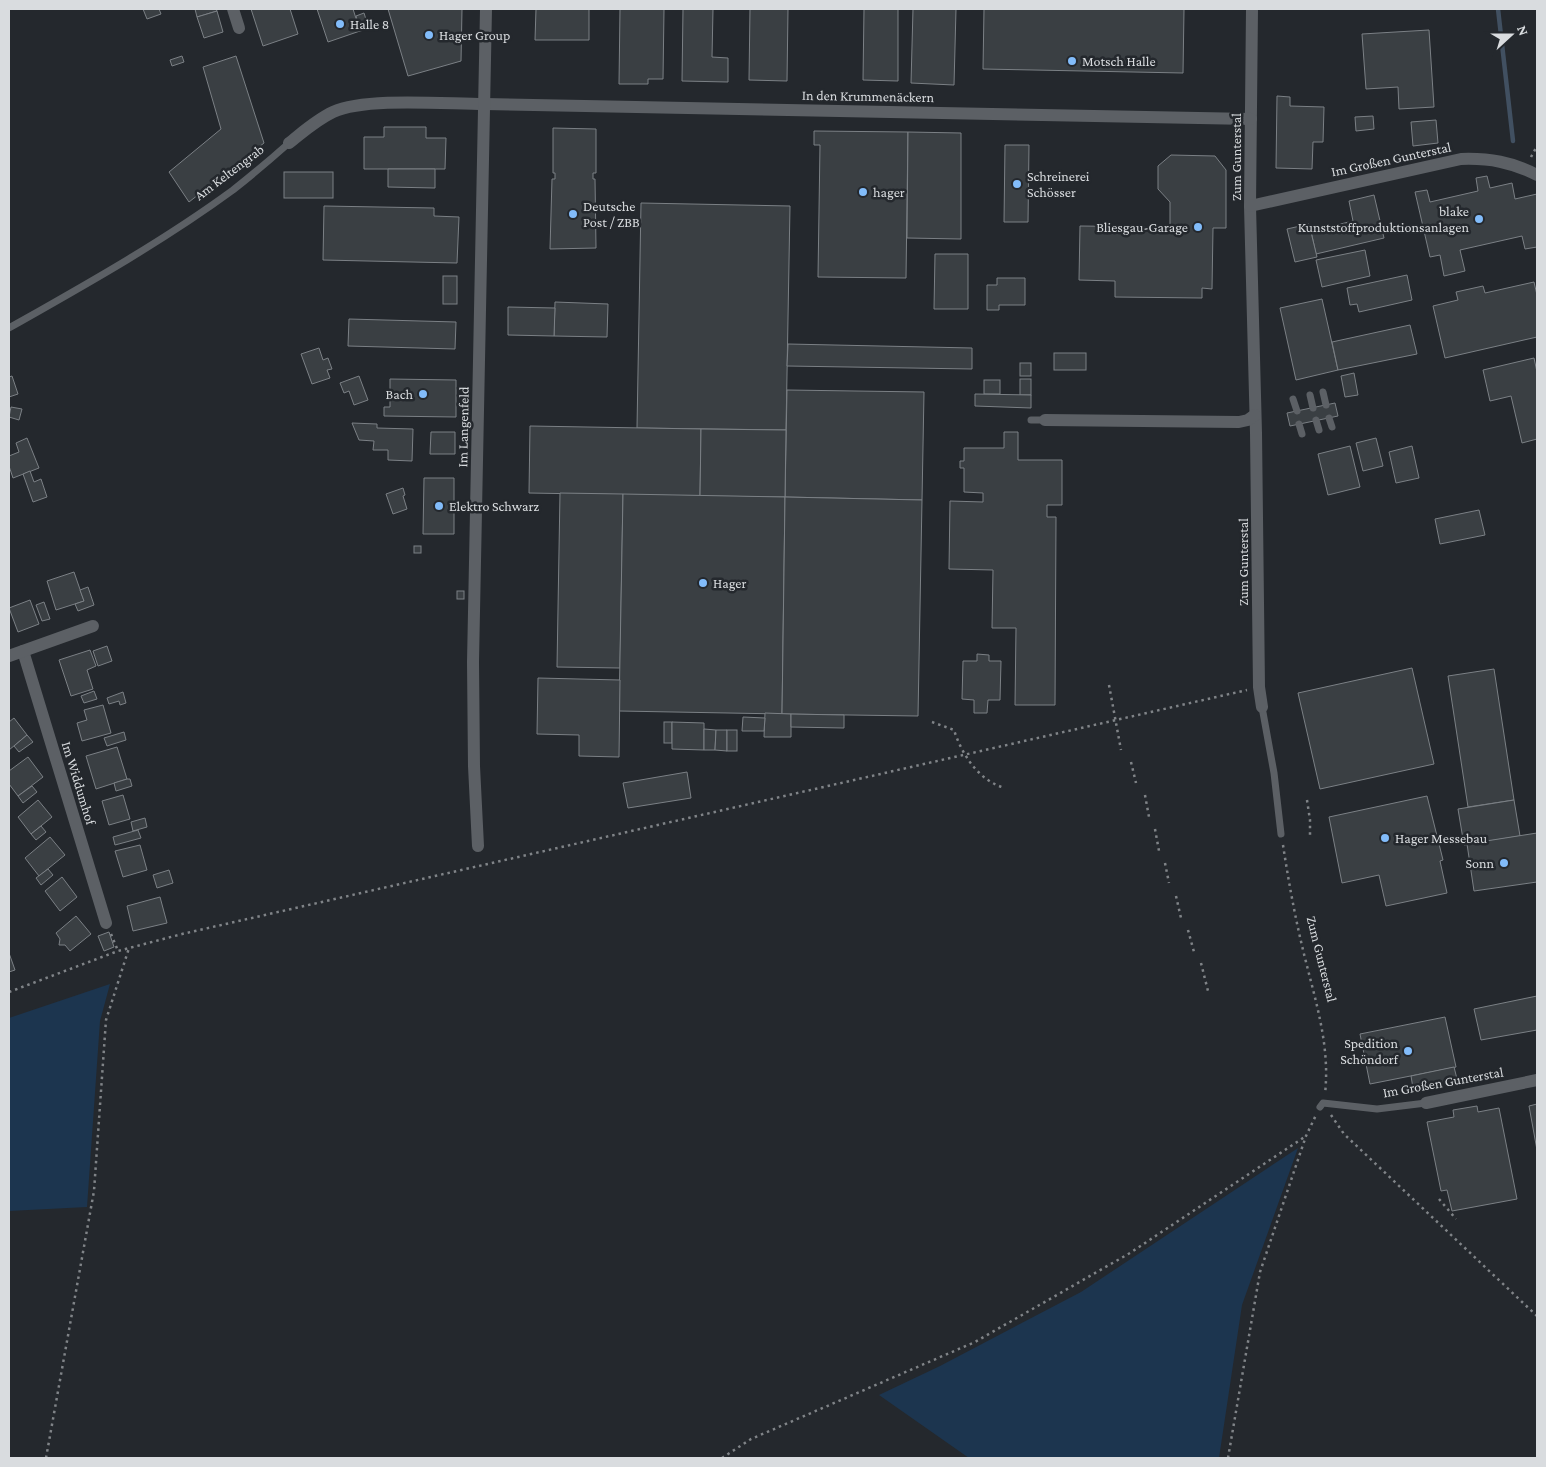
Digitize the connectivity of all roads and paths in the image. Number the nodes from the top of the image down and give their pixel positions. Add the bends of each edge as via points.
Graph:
1 (233, 9) edge
2 (486, 9) edge
3 (1252, 9) edge
4 (239, 28) dead end
5 (484, 104) junction
6 (1251, 119) junction
7 (289, 143) joint
8 (1537, 174) edge
9 (1250, 206) junction
10 (9, 328) edge
11 (1323, 392) dead end
12 (1310, 395) dead end
13 (1294, 399) dead end
14 (1326, 405) dead end
15 (1313, 408) dead end
16 (1297, 411) dead end
17 (1255, 415) junction
18 (1329, 418) dead end
19 (1031, 420) dead end
20 (1045, 420) joint
21 (1316, 420) dead end
22 (1299, 424) dead end
23 (1332, 427) dead end
24 (1319, 430) dead end
25 (1302, 434) dead end
26 (94, 626) dead end
27 (23, 651) junction
28 (9, 656) edge
29 (1109, 685) dead end
30 (1258, 687) junction
31 (1262, 707) joint
32 (1114, 718) junction
33 (932, 722) dead end
34 (1121, 750) dead end
35 (964, 754) junction
36 (1131, 762) dead end
37 (1136, 783) dead end
38 (1005, 788) dead end
39 (1145, 794) dead end
40 (1307, 800) dead end
41 (1149, 817) dead end
42 (1155, 829) dead end
43 (1282, 834) joint
44 (1310, 837) dead end
45 (478, 846) dead end
46 (1159, 851) dead end
47 (1165, 863) dead end
48 (1169, 884) dead end
49 (1176, 896) dead end
50 (1181, 918) dead end
51 (106, 923) joint
52 (1188, 930) dead end
53 (129, 948) junction
54 (118, 951) junction
55 (1194, 952) dead end
56 (1202, 963) dead end
57 (1208, 991) dead end
58 (9, 992) edge
59 (1537, 1080) edge
60 (1426, 1102) joint
61 (1322, 1105) junction
62 (1306, 1136) junction
63 (1439, 1199) dead end
64 (1456, 1219) dead end
65 (1537, 1316) edge
66 (46, 1458) edge
67 (722, 1458) edge
68 (1228, 1458) edge

1 - 4 street
2 - 5 street, Im Langenfeld
3 - 6 street, Zum Gunterstal
5 - 6 street, In den Krummenäckern
5 - 7 street, Am Keltengrab via 370,104 350,107 316,121
5 - 45 street, Im Langenfeld via 473,662
6 - 9 street, Zum Gunterstal
7 - 10 lane, Am Keltengrab via 204,210 120,264
8 - 9 street, Im Großen Gunterstal via 1505,162 1484,158 1461,159
9 - 17 street, Zum Gunterstal
11 - 14 lane
12 - 15 lane
13 - 16 lane
17 - 20 street via 1239,422
17 - 30 street, Zum Gunterstal
18 - 23 lane
19 - 20 lane
21 - 24 lane
22 - 25 lane
26 - 27 street
27 - 28 street
27 - 51 street, Im Widdumhof
29 - 32 path
30 - 31 street, Zum Gunterstal
30 - 32 path
31 - 43 lane, Zum Gunterstal
32 - 34 path
32 - 35 path
33 - 35 path via 954,730
35 - 38 path via 980,774
35 - 53 path
36 - 37 path
39 - 41 path
40 - 44 path
42 - 46 path
43 - 61 path, Zum Gunterstal via 1289,891 1322,1018 1326,1056
47 - 48 path
49 - 50 path
51 - 54 path
52 - 55 path
53 - 54 path
53 - 66 path via 106,1020 94,1191
54 - 58 path
56 - 57 path
59 - 60 street, Im Großen Gunterstal
60 - 61 lane, Im Großen Gunterstal via 1376,1109
61 - 62 path
61 - 65 path via 1344,1134
62 - 67 path via 1130,1253 975,1342 751,1440
62 - 68 path via 1260,1272
63 - 64 path

